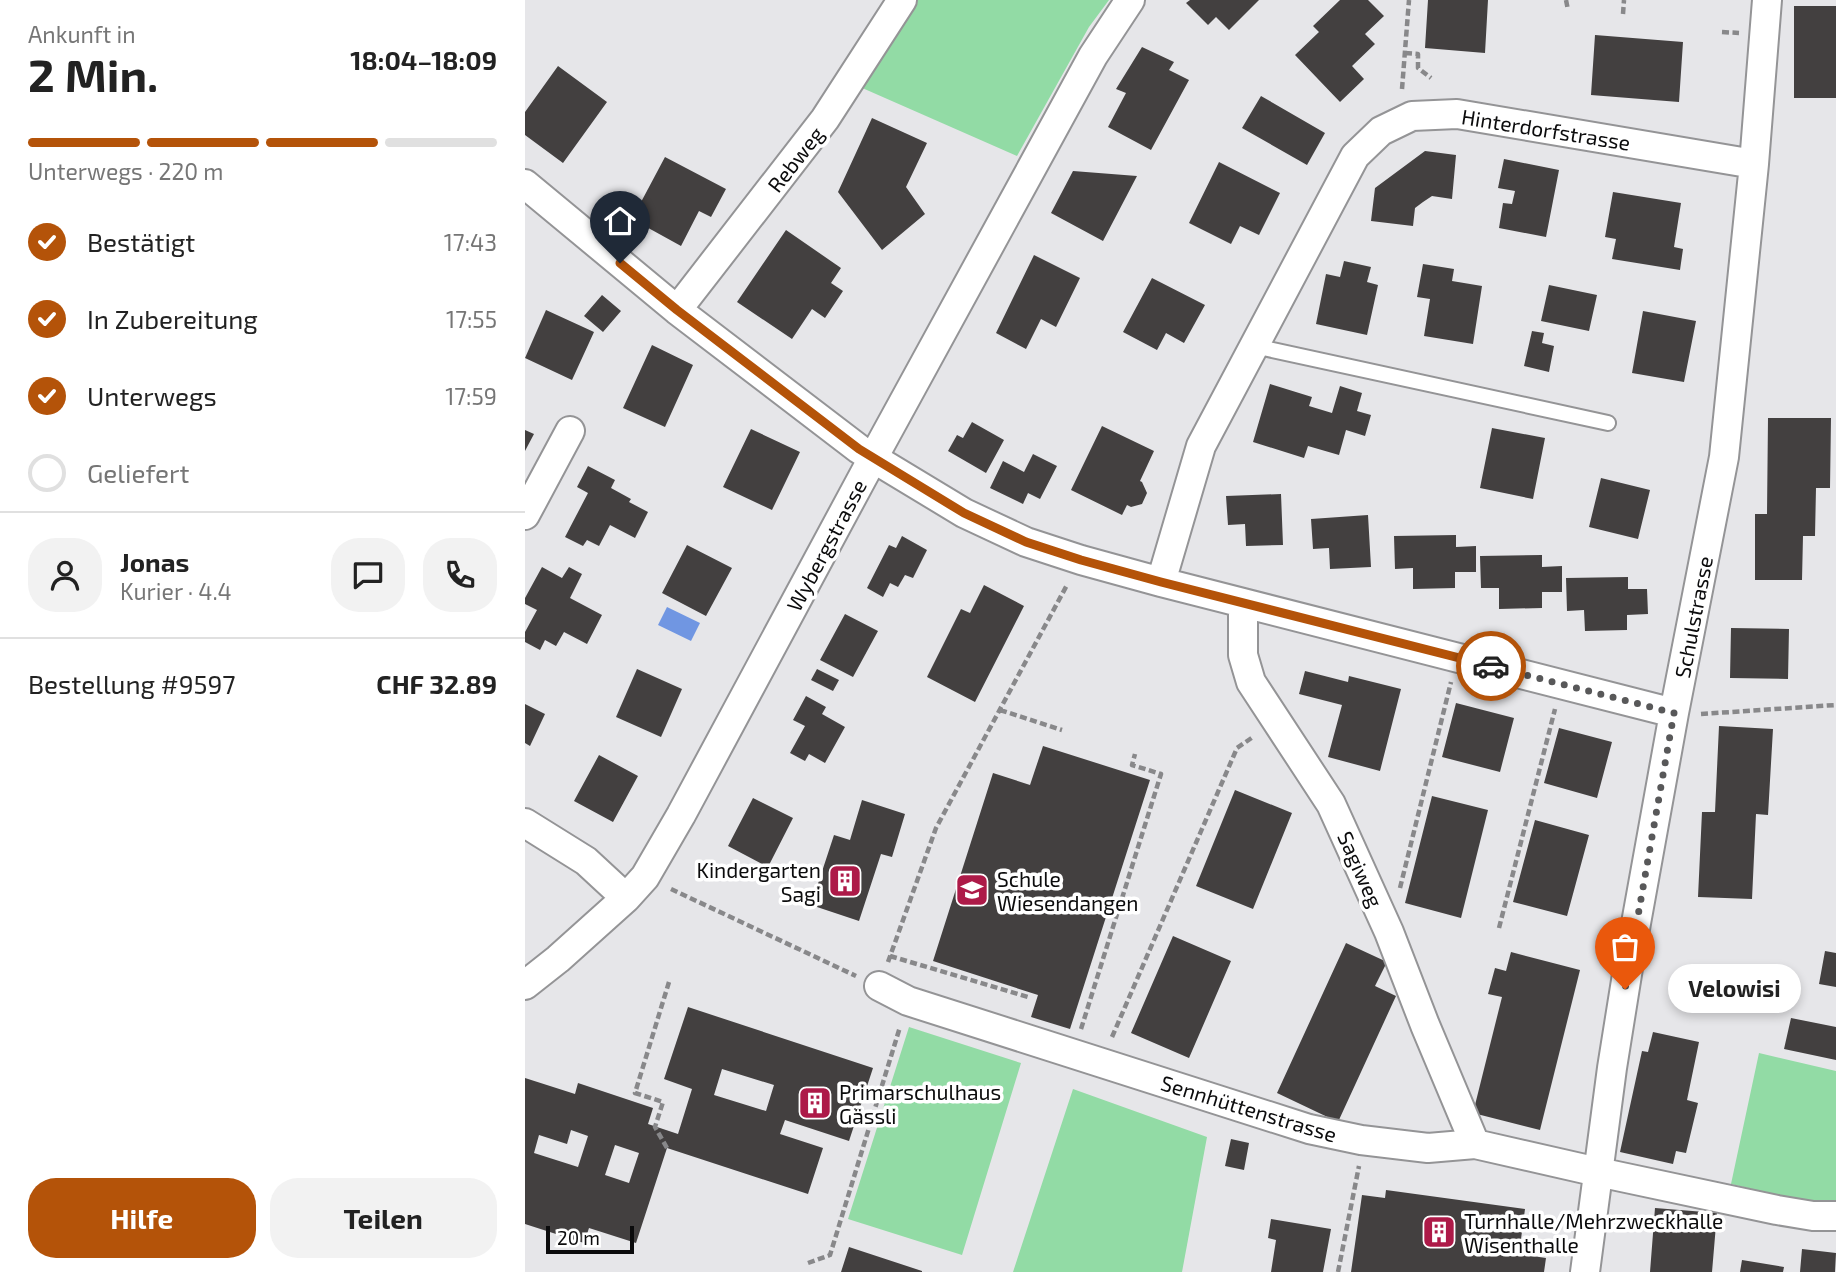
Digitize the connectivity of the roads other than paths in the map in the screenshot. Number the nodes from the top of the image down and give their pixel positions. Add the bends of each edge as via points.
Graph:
1 (902, 0) edge
2 (1130, 0) edge
3 (1767, 0) edge
4 (1754, 164) junction
5 (525, 184) edge
6 (677, 310) junction
7 (1254, 346) junction
8 (1608, 423) dead end
9 (569, 431) dead end
10 (873, 458) junction
11 (525, 515) edge
12 (1161, 582) junction
13 (1243, 603) junction
14 (1674, 713) junction
15 (525, 823) edge
16 (626, 898) junction
17 (525, 985) edge
18 (879, 986) road end
19 (1475, 1144) junction
20 (1598, 1172) junction
21 (1836, 1216) edge
22 (1585, 1272) edge

1 - 6 street, Rebweg via 825,119
2 - 10 street, Wybergstrasse via 1093,56
3 - 4 street, Schulstrasse
4 - 7 street, Hinterdorfstrasse via 1457,114 1412,116 1381,131 1355,156
4 - 14 street, Schulstrasse via 1724,457
5 - 6 street
6 - 10 street
7 - 8 lane
7 - 12 street, Hinterdorfstrasse via 1201,446
9 - 11 street
10 - 12 street via 964,513 1026,542
10 - 16 street, Wybergstrasse via 681,815 645,877
12 - 13 street
13 - 14 street
13 - 19 street, Sagiweg via 1243,655 1251,682 1331,804
14 - 20 street, Schulstrasse
15 - 16 street via 586,860
16 - 17 street, Wybergstrasse
18 - 19 street, Sennhüttenstrasse via 908,1000 1309,1129 1428,1148
19 - 20 street, Sennhüttenstrasse
20 - 21 street, Sennhüttenstrasse via 1777,1210
20 - 22 street, Schulstrasse

